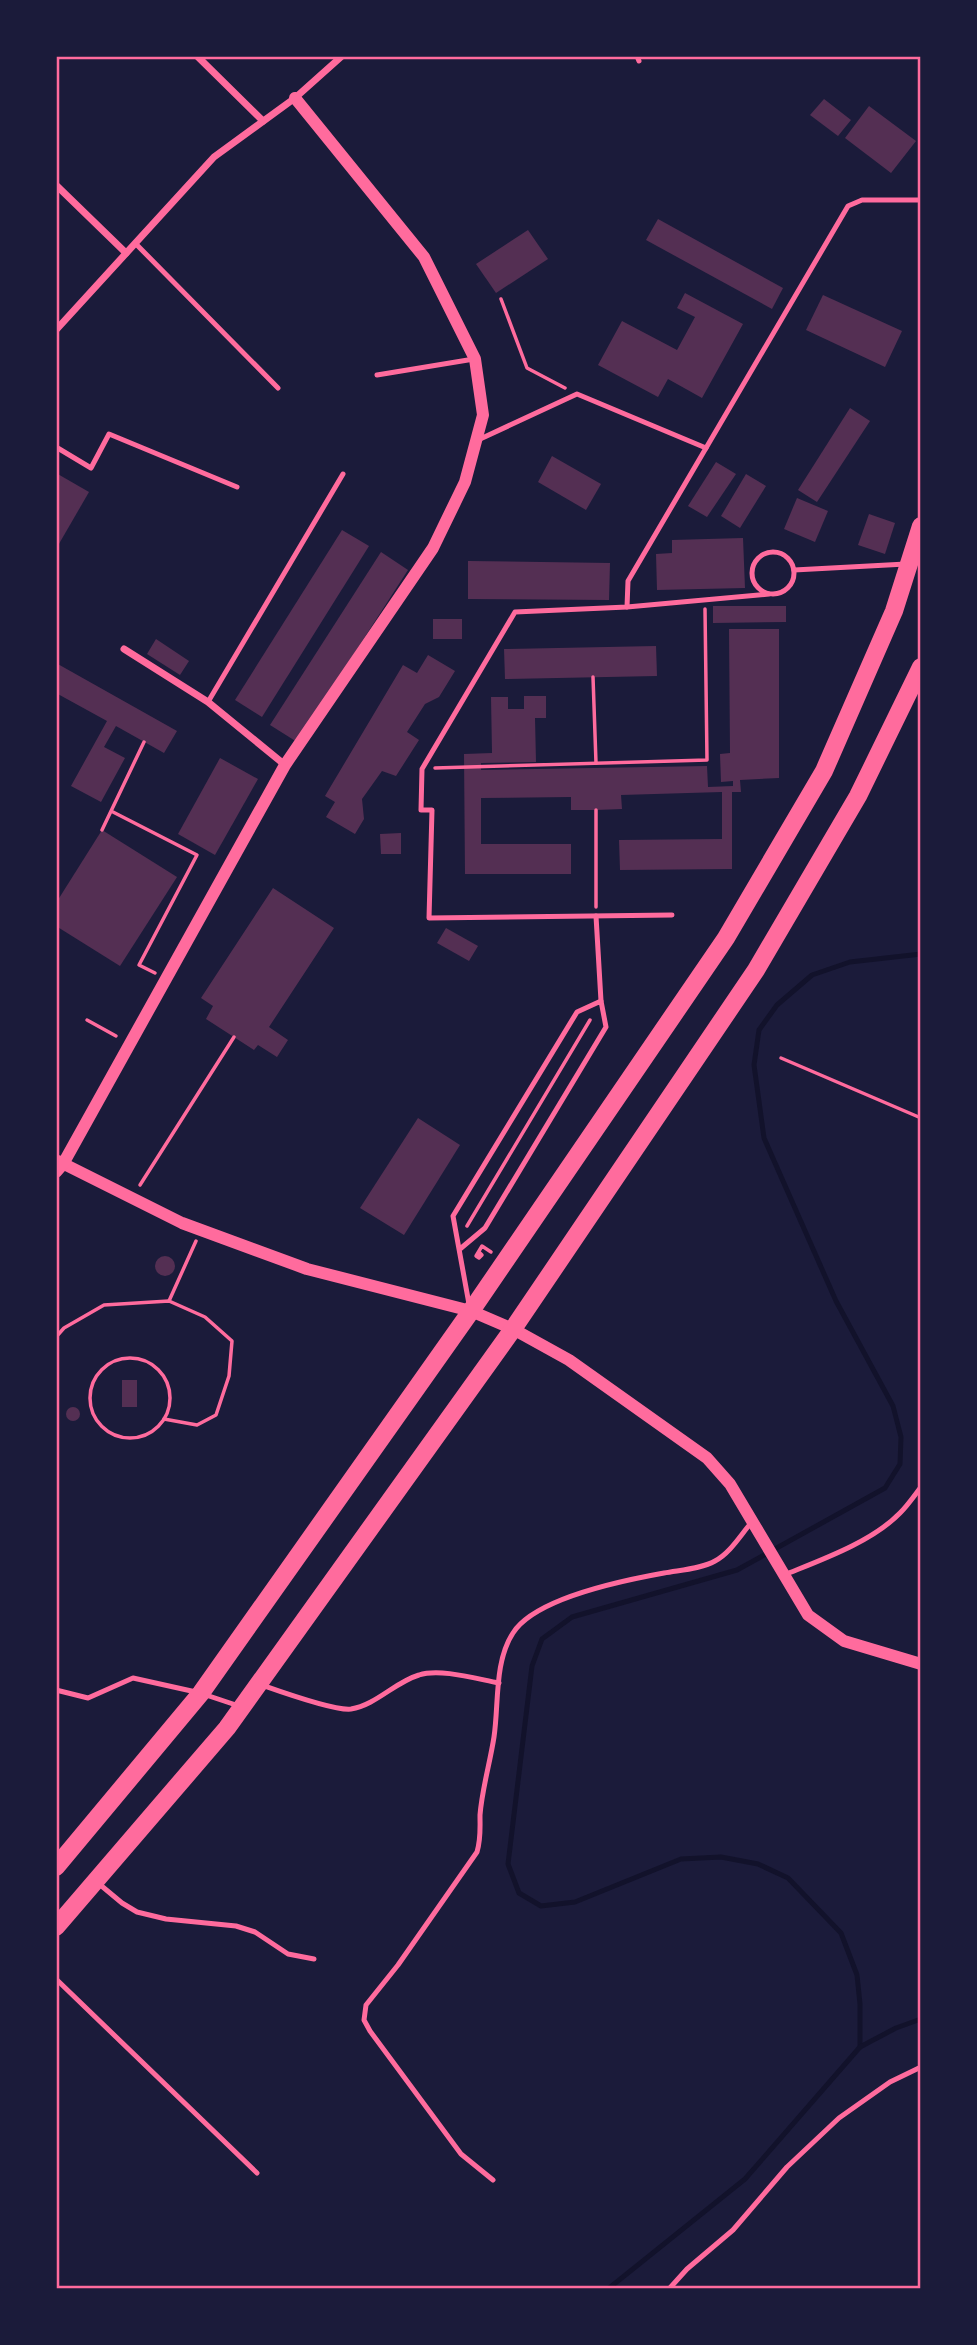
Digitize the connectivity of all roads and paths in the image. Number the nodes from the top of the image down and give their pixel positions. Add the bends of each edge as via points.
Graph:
1 (197, 56) edge
2 (342, 56) edge
3 (295, 98) junction
4 (263, 121) junction
5 (56, 185) edge
6 (921, 200) edge
7 (135, 243) junction
8 (125, 253) junction
9 (501, 299) dead end
10 (56, 330) edge
11 (475, 359) junction
12 (377, 375) dead end
13 (278, 388) dead end
14 (577, 394) junction
15 (476, 441) junction
16 (56, 447) edge
17 (706, 448) junction
18 (343, 474) dead end
19 (237, 487) dead end
20 (921, 527) edge
21 (909, 564) junction
22 (794, 570) junction
23 (769, 594) junction
24 (705, 600) junction
25 (627, 607) junction
26 (124, 649) dead end
27 (921, 667) edge
28 (593, 677) dead end
29 (208, 702) junction
30 (144, 742) dead end
31 (596, 763) junction
32 (285, 765) junction
33 (422, 769) junction
34 (596, 810) dead end
35 (113, 812) junction
36 (103, 830) dead end
37 (672, 915) dead end
38 (596, 916) junction
39 (166, 979) junction
40 (601, 1001) junction
41 (88, 1020) dead end
42 (234, 1037) dead end
43 (130, 1044) junction
44 (781, 1058) dead end
45 (921, 1118) edge
46 (58, 1166) edge
47 (132, 1198) junction
48 (201, 1230) junction
49 (482, 1246) dead end
50 (460, 1248) junction
51 (479, 1256) dead end
52 (169, 1301) junction
53 (471, 1311) junction
54 (513, 1329) junction
55 (56, 1337) edge
56 (164, 1419) junction
57 (921, 1487) edge
58 (753, 1520) junction
59 (784, 1576) junction
60 (921, 1664) edge
61 (499, 1683) junction
62 (258, 1684) junction
63 (56, 1690) edge
64 (201, 1693) junction
65 (242, 1707) junction
66 (56, 1867) edge
67 (96, 1881) junction
68 (56, 1927) edge
69 (313, 1959) dead end
70 (56, 1979) edge
71 (921, 2067) edge
72 (257, 2173) dead end
73 (494, 2180) dead end
74 (669, 2289) edge

1 - 4 street
2 - 3 street
3 - 4 street
3 - 11 street via 424,257
4 - 7 street via 214,157
5 - 8 street
6 - 17 lane via 862,200 848,206
7 - 8 street
7 - 13 lane
8 - 10 street
9 - 14 path via 527,368
11 - 12 lane
11 - 15 street via 483,415
14 - 15 lane
14 - 17 lane
15 - 32 street via 465,482 433,548
16 - 19 lane via 91,468 109,434
17 - 25 lane via 628,581
18 - 29 lane
20 - 21 main road
21 - 22 lane
21 - 53 main road via 894,611 824,771 726,938
22 - 23 lane via 788,589
22 - 23 lane via 780,553 759,556 751,575 757,588
23 - 24 lane
24 - 25 lane
24 - 31 path via 707,760
25 - 33 lane via 514,612
26 - 29 street
27 - 54 main road via 858,796 756,970
28 - 31 path
29 - 32 street
30 - 35 path
31 - 33 path
32 - 39 street
33 - 38 lane via 421,810 432,810 429,918
34 - 38 path
35 - 36 path
35 - 39 path via 197,855 139,965
37 - 38 lane
38 - 40 lane
39 - 43 street
40 - 50 path via 469,1222
40 - 50 lane via 606,1027 485,1228
40 - 50 lane via 577,1012 453,1216
41 - 43 path
42 - 47 path
43 - 46 street
44 - 45 path
46 - 47 street
47 - 48 street
48 - 52 path
48 - 53 street via 307,1269
49 - 51 path
50 - 53 lane
52 - 55 path via 104,1305
52 - 56 path via 205,1317 232,1341 229,1376 216,1415 197,1425
53 - 54 street
53 - 64 main road
54 - 58 street via 569,1360 707,1458
54 - 62 main road
56 - 56 path via 170,1392 157,1368 146,1361 119,1359 97,1374 91,1386 92,1411 107,1431 132,1438 145,1435
57 - 59 lane via 879,1530
58 - 59 street
58 - 61 lane via 728,1551 708,1565 619,1581 547,1607 523,1622 508,1645
59 - 60 street via 808,1615 844,1641
61 - 62 lane via 436,1672 421,1674 350,1709
61 - 73 lane via 477,1852 363,2012 370,2031 461,2154
62 - 65 main road
63 - 64 lane via 88,1698 133,1678
64 - 65 lane
64 - 66 main road
65 - 67 main road
67 - 68 main road
67 - 69 lane via 137,1912 236,1926 256,1932 288,1954
70 - 72 lane
71 - 74 lane via 890,2082 839,2118 787,2167 733,2230

